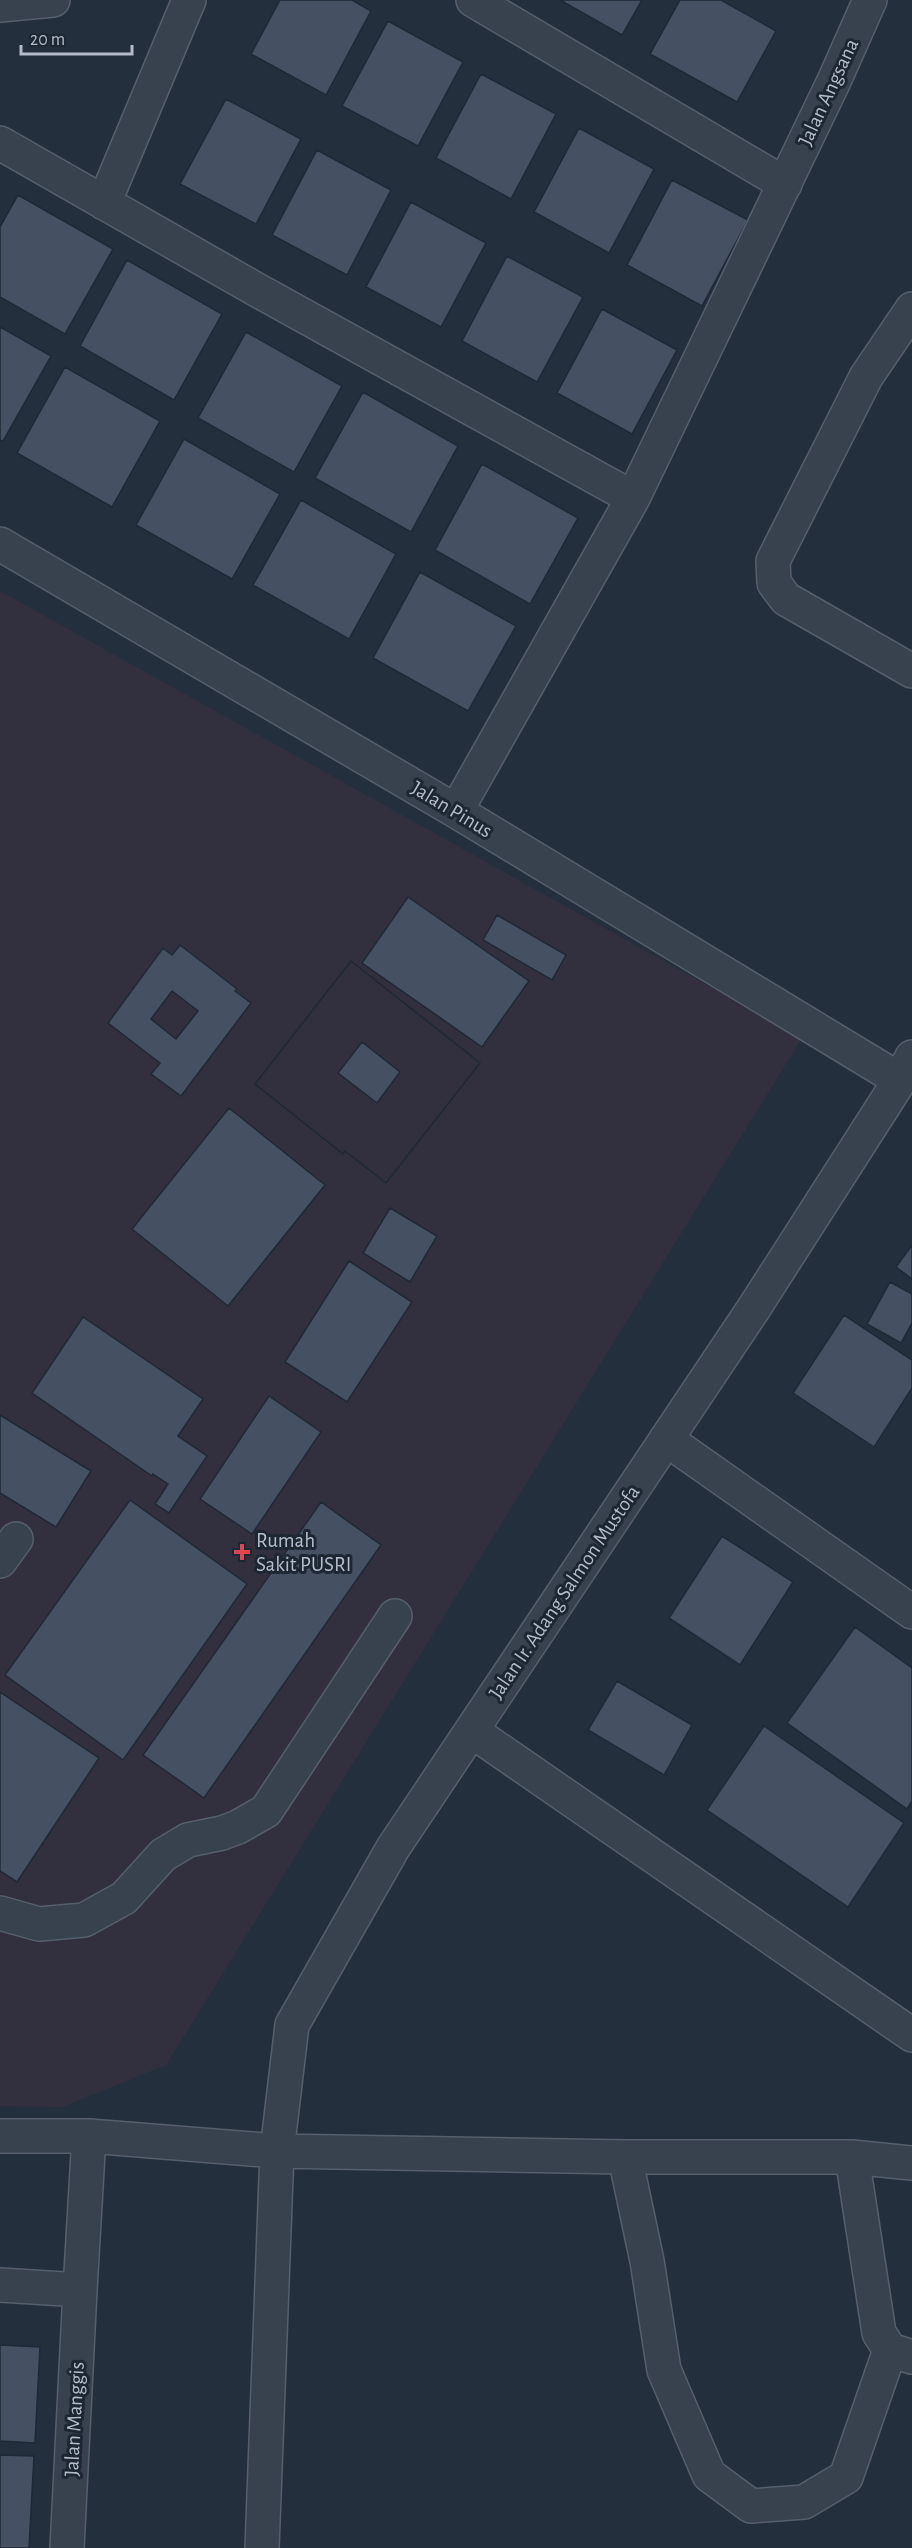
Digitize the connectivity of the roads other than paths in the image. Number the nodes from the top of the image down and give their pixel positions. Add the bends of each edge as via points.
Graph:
1 (53, 0) edge
2 (189, 0) edge
3 (870, 0) edge
4 (476, 1) edge
5 (0, 5) edge
6 (0, 143) edge
7 (785, 184) junction
8 (104, 203) junction
9 (912, 309) edge
10 (633, 498) junction
11 (0, 544) edge
12 (912, 671) edge
13 (456, 811) junction
14 (906, 1068) edge
15 (666, 1439) junction
16 (912, 1612) edge
17 (395, 1616) dead end
18 (472, 1731) junction
19 (0, 1913) edge
20 (912, 2035) edge
21 (0, 2136) edge
22 (89, 2136) junction
23 (277, 2151) junction
24 (625, 2157) junction
25 (852, 2157) junction
26 (912, 2163) edge
27 (0, 2285) edge
28 (80, 2290) junction
29 (901, 2354) edge
30 (67, 2548) edge
31 (262, 2548) edge

1 - 5 street
2 - 8 street
3 - 7 street, Jalan Angsana
4 - 7 street
6 - 8 street
7 - 10 street, Jalan Angsana
8 - 10 street
9 - 12 street via 866,377 773,561 774,584 786,599
10 - 13 street, Jalan Angsana
11 - 13 street, Jalan Pinus
13 - 14 street, Jalan Pinus
14 - 15 street, Jalan Ir. Adang Salmon Mustofa
15 - 16 street
15 - 18 street, Jalan Ir. Adang Salmon Mustofa
17 - 19 street via 266,1811 222,1833 188,1840 163,1855 124,1898 84,1920 39,1924
18 - 20 street
18 - 23 street, Jalan Ir. Adang Salmon Mustofa via 393,1848 292,2025
21 - 22 street
22 - 23 street
22 - 28 street, Jalan Manggis
23 - 24 street
23 - 31 street, Jalan Ir. Adang Salmon Mustofa
24 - 25 street
24 - 29 street via 664,2370 709,2475 751,2506 804,2502 846,2477
25 - 26 street
25 - 29 street via 879,2333
27 - 28 street
28 - 30 street, Jalan Manggis

